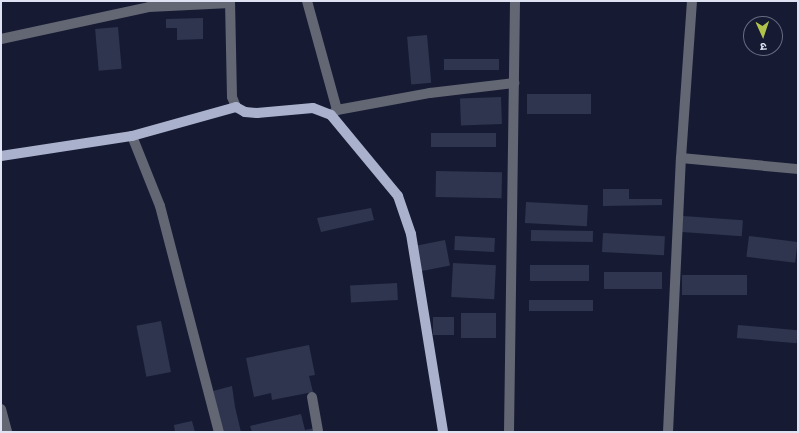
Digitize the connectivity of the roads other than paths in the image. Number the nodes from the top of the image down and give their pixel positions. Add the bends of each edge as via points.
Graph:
1 (307, 1) edge
2 (515, 1) edge
3 (692, 1) edge
4 (230, 2) edge
5 (1, 39) edge
6 (514, 83) junction
7 (236, 107) junction
8 (334, 112) junction
9 (132, 136) junction
10 (1, 156) edge
11 (681, 158) junction
12 (798, 168) edge
13 (312, 397) dead end
14 (1, 409) edge
15 (7, 432) edge
16 (219, 432) edge
17 (318, 432) edge
18 (443, 432) edge
19 (509, 432) edge
20 (668, 432) edge

1 - 8 street
2 - 6 street
3 - 11 street
4 - 5 street via 149,7
4 - 7 street via 232,97
6 - 8 street via 430,93
6 - 19 street
7 - 8 main road via 245,112 257,113 313,108
7 - 9 main road
8 - 18 main road via 398,196 411,234
9 - 10 main road
9 - 16 street via 160,206
11 - 12 street
11 - 20 street
13 - 17 street
14 - 15 street

